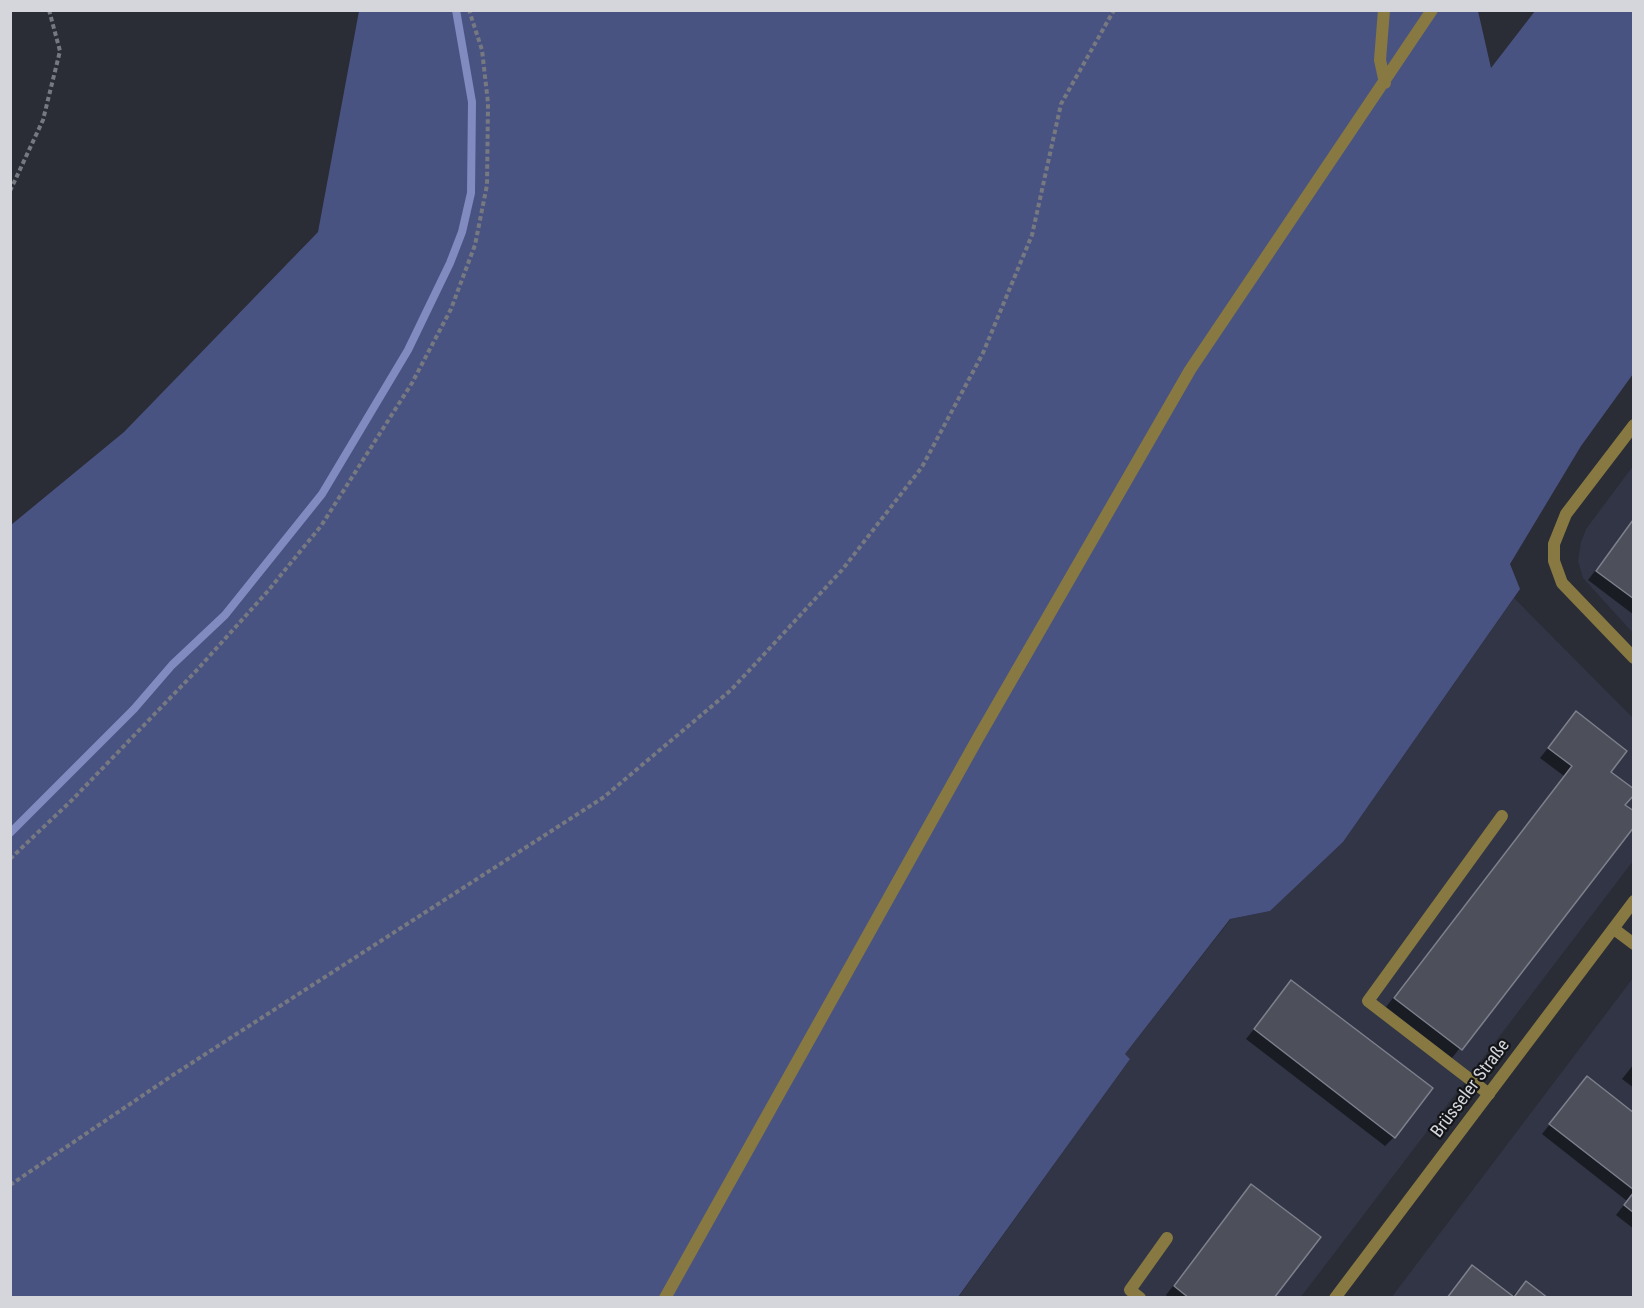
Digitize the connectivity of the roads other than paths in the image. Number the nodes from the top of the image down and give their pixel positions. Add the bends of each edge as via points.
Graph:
1 (1384, 10) edge
2 (1432, 10) edge
3 (1384, 83) junction
4 (1634, 425) edge
5 (1634, 658) edge
6 (1502, 816) dead end
7 (1634, 901) edge
8 (1614, 929) junction
9 (1634, 944) edge
10 (1489, 1094) junction
11 (1167, 1238) dead end
12 (664, 1298) edge
13 (1140, 1298) edge
14 (1335, 1298) edge

1 - 3 street via 1380,60
2 - 3 street
3 - 12 street via 1190,369
4 - 5 street via 1566,514 1554,544 1554,561 1562,584
6 - 10 street via 1368,1001
7 - 8 street, Brüsseler Straße
8 - 9 street
8 - 10 street, Brüsseler Straße
10 - 14 street, Brüsseler Straße
11 - 13 street via 1130,1290

